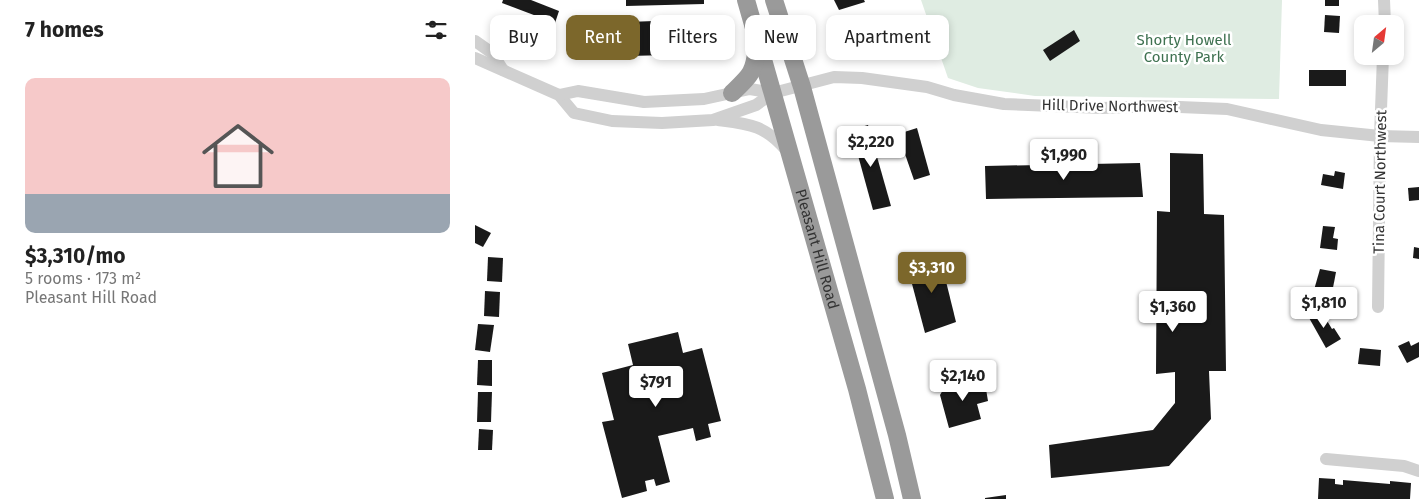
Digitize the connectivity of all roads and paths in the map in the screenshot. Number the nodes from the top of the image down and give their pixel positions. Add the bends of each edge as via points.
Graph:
1 (746, 0) edge
2 (773, 0) edge
3 (1384, 0) edge
4 (750, 15) edge
5 (1385, 15) edge
6 (475, 41) edge
7 (475, 58) edge
8 (756, 60) edge
9 (763, 60) edge
10 (1383, 65) edge
11 (503, 70) junction
12 (802, 87) junction
13 (731, 93) junction
14 (773, 93) junction
15 (559, 95) junction
16 (713, 120) junction
17 (1380, 136) junction
18 (1419, 137) edge
19 (791, 155) junction
20 (1378, 307) dead end
21 (1326, 459) dead end
22 (1419, 471) edge
23 (885, 499) edge
24 (912, 499) edge

1 - 4 highway, Pleasant Hill Road
2 - 12 highway, Pleasant Hill Road
3 - 5 street
6 - 11 street via 492,53
7 - 11 street
8 - 13 highway via 751,74
9 - 14 highway, Pleasant Hill Road
10 - 17 street, Tina Court Northwest
11 - 15 street
12 - 14 street, Hill Drive Northwest
12 - 17 street, Hill Drive Northwest via 834,77 863,78 927,87 1004,104 1227,109 1321,130
12 - 24 highway, Pleasant Hill Road
13 - 14 street via 750,89
13 - 15 street via 704,99 644,102 578,91
14 - 16 street via 756,105
14 - 19 highway, Pleasant Hill Road
15 - 16 street via 574,113 612,121 662,124
16 - 19 street via 766,130
17 - 18 street, Hill Drive Northwest
17 - 20 street, Tina Court Northwest
19 - 23 highway, Pleasant Hill Road
21 - 22 street via 1404,466

